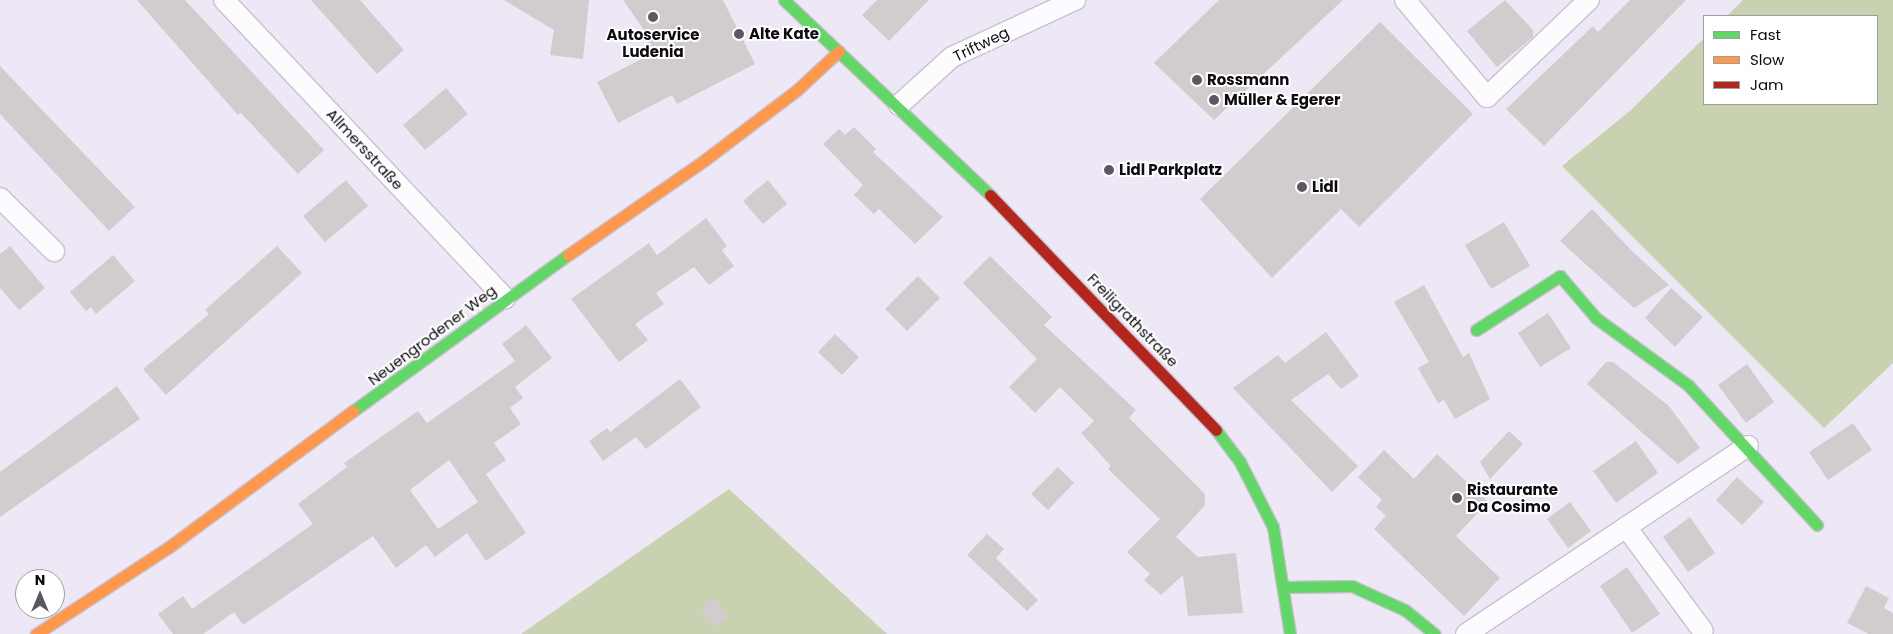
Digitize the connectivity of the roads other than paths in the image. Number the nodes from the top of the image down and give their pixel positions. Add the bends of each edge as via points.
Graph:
1 (224, 0) edge
2 (784, 0) edge
3 (1075, 0) edge
4 (1405, 0) edge
5 (1589, 0) edge
6 (839, 51) junction
7 (899, 105) junction
8 (0, 198) edge
9 (54, 251) dead end
10 (505, 298) junction
11 (1476, 330) dead end
12 (1748, 446) junction
13 (1817, 525) dead end
14 (1626, 527) junction
15 (1286, 587) junction
16 (1703, 631) dead end
17 (36, 634) edge
18 (1290, 634) edge
19 (1435, 634) edge
20 (1466, 634) edge

1 - 10 street, Allmersstraße
2 - 6 street, Freiligrathstraße
3 - 7 street, Triftweg via 952,57
4 - 5 street via 1487,97
6 - 7 street, Freiligrathstraße
6 - 10 street, Neuengrodener Weg via 797,90 706,159
7 - 15 street, Freiligrathstraße via 1202,412 1258,493 1273,527
8 - 9 street
10 - 17 street, Neuengrodener Weg via 294,458
11 - 12 street via 1560,276 1596,318 1688,385
12 - 13 street
12 - 14 street
14 - 16 street
14 - 20 street
15 - 18 street, Freiligrathstraße
15 - 19 street via 1352,586 1406,610

